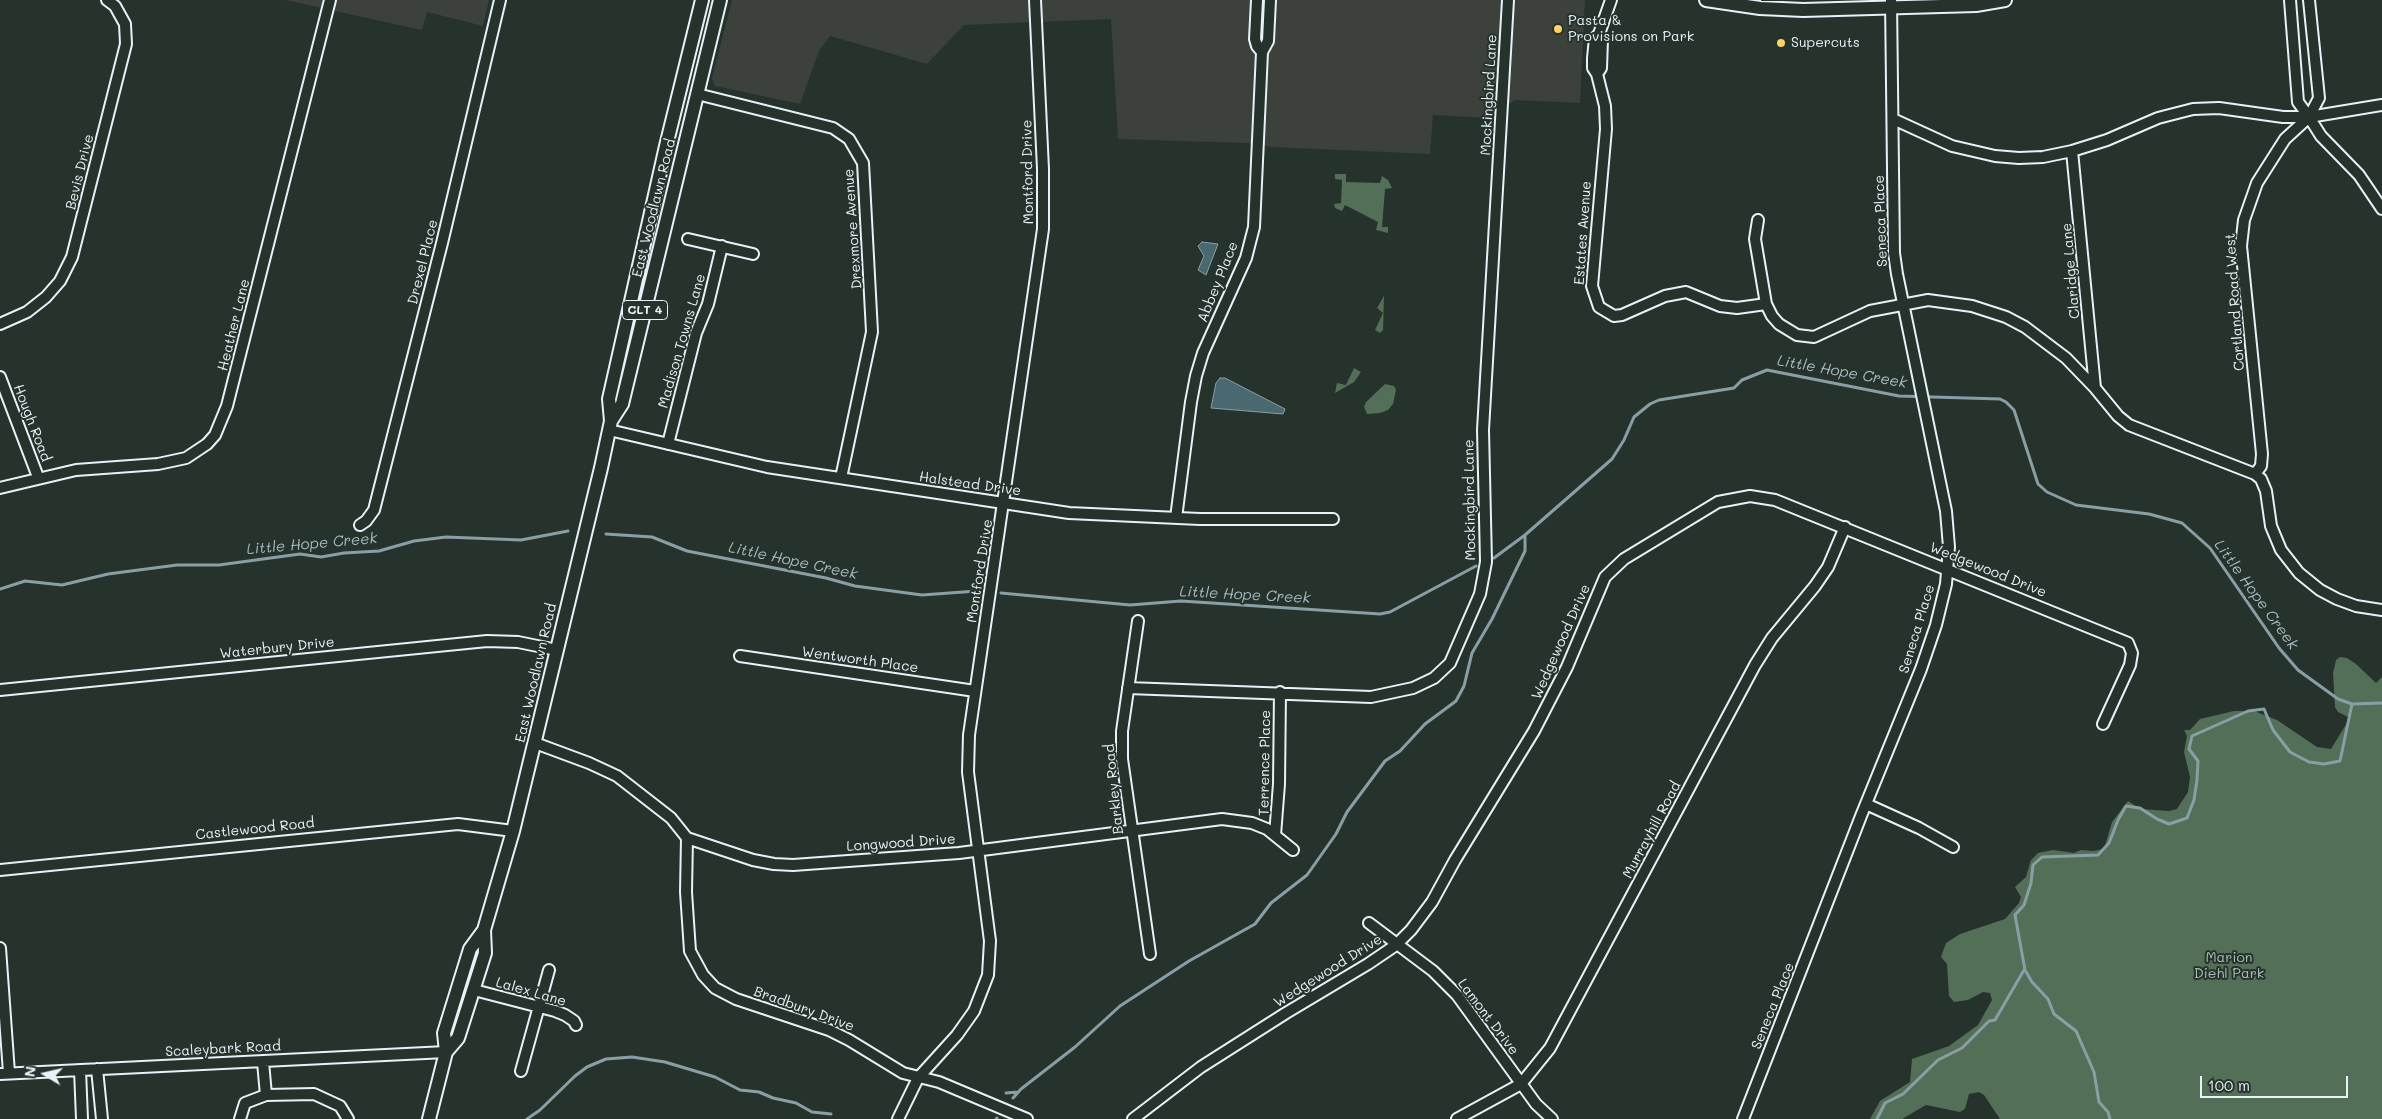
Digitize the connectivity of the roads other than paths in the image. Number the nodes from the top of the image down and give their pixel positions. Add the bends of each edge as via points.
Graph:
1 (107, 0) edge
2 (330, 0) edge
3 (500, 0) edge
4 (702, 0) edge
5 (720, 0) edge
6 (1035, 0) edge
7 (1257, 0) edge
8 (1270, 0) edge
9 (1508, 0) edge
10 (1610, 0) edge
11 (1706, 0) edge
12 (2005, 0) edge
13 (2290, 0) edge
14 (2309, 0) edge
15 (1891, 3) edge
16 (1262, 52) junction
17 (697, 94) junction
18 (2382, 105) edge
19 (2309, 117) junction
20 (1893, 118) junction
21 (2072, 151) junction
22 (2382, 209) edge
23 (1758, 220) dead end
24 (688, 239) dead end
25 (722, 246) junction
26 (753, 254) dead end
27 (1766, 304) junction
28 (1902, 304) junction
29 (0, 324) edge
30 (0, 377) edge
31 (2095, 388) junction
32 (610, 426) junction
33 (668, 444) junction
34 (2255, 474) junction
35 (38, 478) junction
36 (841, 478) junction
37 (0, 488) edge
38 (1004, 502) junction
39 (1176, 518) junction
40 (1333, 519) dead end
41 (360, 525) dead end
42 (1845, 527) junction
43 (1947, 568) junction
44 (2382, 610) edge
45 (1138, 621) dead end
46 (557, 650) junction
47 (740, 656) dead end
48 (1128, 688) junction
49 (0, 690) edge
50 (975, 691) junction
51 (1280, 692) junction
52 (2103, 724) dead end
53 (535, 743) junction
54 (1866, 804) junction
55 (1132, 830) junction
56 (514, 831) junction
57 (1276, 834) junction
58 (687, 838) junction
59 (1953, 847) dead end
60 (1293, 850) dead end
61 (978, 851) junction
62 (0, 870) edge
63 (1369, 923) dead end
64 (484, 930) junction
65 (1396, 945) junction
66 (0, 948) edge
67 (1150, 954) dead end
68 (550, 970) dead end
69 (474, 990) junction
70 (538, 1007) junction
71 (576, 1026) dead end
72 (446, 1052) junction
73 (264, 1062) junction
74 (97, 1069) junction
75 (80, 1070) junction
76 (521, 1071) dead end
77 (4, 1073) edge
78 (918, 1078) junction
79 (1521, 1084) junction
80 (266, 1095) junction
81 (82, 1119) edge
82 (102, 1119) edge
83 (240, 1119) edge
84 (348, 1119) edge
85 (429, 1119) edge
86 (898, 1119) edge
87 (1027, 1119) edge
88 (1133, 1119) edge
89 (1457, 1119) edge
90 (1552, 1119) edge
91 (1743, 1119) edge

1 - 29 street, Bevis Drive via 115,6 125,24 126,44 72,257 60,281 46,297 27,312
2 - 35 street, Heather Lane via 227,406 215,435 186,458 158,464 76,470
3 - 41 street, Drexel Place via 374,510
4 - 32 main road, East Woodlawn Road via 609,399
5 - 17 main road, East Woodlawn Road / CLT 4
6 - 38 street, Montford Drive via 1044,229
7 - 16 street via 1255,39
8 - 16 street via 1268,41
9 - 51 street, Mockingbird Lane via 1483,430 1487,548 1480,594 1450,662 1434,678 1394,694 1371,697
10 - 27 street, Estates Avenue via 1599,34 1602,40 1598,52 1601,68 1597,74 1605,106 1606,129 1592,286 1599,307 1614,316 1622,315 1665,296 1686,292 1720,306 1737,308
11 - 15 main road via 1777,9
12 - 15 main road via 1976,5
13 - 19 street via 2298,102
14 - 19 street via 2319,98
15 - 20 street, Seneca Place
16 - 39 street, Abbey Place via 1254,227 1246,258 1203,353 1196,376
17 - 32 main road, East Woodlawn Road / CLT 4 via 622,404
17 - 36 street, Drexmore Avenue via 833,128 849,139 863,163 872,332
18 - 19 street
19 - 21 street via 2283,117 2219,108 2193,109 2158,118 2108,140
19 - 22 street
19 - 34 street, Cortland Road West via 2285,139 2265,168 2249,201 2242,229 2241,246 2262,454
20 - 21 street via 1952,146 1973,152 2019,158
20 - 28 street, Seneca Place via 1894,253
21 - 31 street, Claridge Lane
23 - 27 street via 1755,239
24 - 25 street
25 - 26 street
25 - 33 street, Madison Towns Lane
27 - 28 street via 1779,324 1807,337 1820,335 1870,311
28 - 31 street via 1928,300 1972,306 2006,317 2042,338
28 - 43 street, Seneca Place via 1946,511
30 - 35 street, Hough Road
31 - 34 street via 2129,425
32 - 33 street, Halstead Drive
32 - 46 main road, East Woodlawn Road
33 - 36 street, Halstead Drive via 767,467
34 - 44 street via 2262,479 2271,526 2281,550 2299,572 2320,590 2337,599
35 - 37 street, Heather Lane
36 - 38 street, Halstead Drive
38 - 39 street, Halstead Drive via 1085,514
38 - 50 street, Montford Drive
39 - 40 street, Halstead Drive
42 - 43 street, Wedgewood Drive
42 - 65 street, Wedgewood Drive via 1775,500 1758,496 1734,498 1718,502 1614,566 1598,590 1567,667 1534,731 1432,902
42 - 79 street, Murrayhill Road via 1820,579 1772,638 1755,666 1556,1037
43 - 52 street, Wedgewood Drive via 2128,643 2132,653 2130,665
43 - 54 street, Seneca Place via 1936,625 1922,669
45 - 48 street, Barkley Road
46 - 49 street, Waterbury Drive via 518,642 479,642
46 - 53 main road, East Woodlawn Road
47 - 50 street, Wentworth Place
48 - 51 street, Mockingbird Lane
48 - 55 street, Barkley Road via 1122,759
50 - 61 street, Montford Drive via 968,772
51 - 57 street, Terrence Place via 1280,784
53 - 56 main road, East Woodlawn Road
53 - 58 street via 617,776 671,818
54 - 59 street
54 - 91 street, Seneca Place
55 - 57 street, Longwood Drive via 1222,819 1252,823
55 - 61 street, Longwood Drive
55 - 67 street, Barkley Road
56 - 62 street, Castlewood Road via 458,824
56 - 64 main road, East Woodlawn Road
57 - 60 street, Longwood Drive
58 - 61 street, Longwood Drive via 753,860 793,865
58 - 78 street, Bradbury Drive via 688,938 690,951 709,982 736,999 836,1033 903,1073
61 - 78 street, Montford Drive via 990,941 988,975 980,999 966,1024
63 - 65 street, Lamont Drive
64 - 69 main road, East Woodlawn Road via 485,953
64 - 72 main road, East Woodlawn Road via 470,949 444,1033
65 - 79 street, Lamont Drive via 1433,972 1457,995
65 - 88 street, Wedgewood Drive via 1201,1067
66 - 77 street
68 - 70 street
69 - 70 street, Lalex Lane
69 - 72 main road, East Woodlawn Road via 458,1038
70 - 71 street, Lalex Lane via 566,1015
70 - 76 street
72 - 73 street, Scaleybark Road
72 - 85 main road, East Woodlawn Road
73 - 74 street, Scaleybark Road
73 - 80 street
74 - 75 street, Scaleybark Road
74 - 82 street
75 - 77 street, Scaleybark Road
75 - 81 street
78 - 86 street, Montford Drive
78 - 87 street, Bradbury Drive via 939,1082
79 - 89 street, Murrayhill Road
79 - 90 street, Lamont Drive
80 - 83 street via 245,1103
80 - 84 street via 314,1094 340,1106

